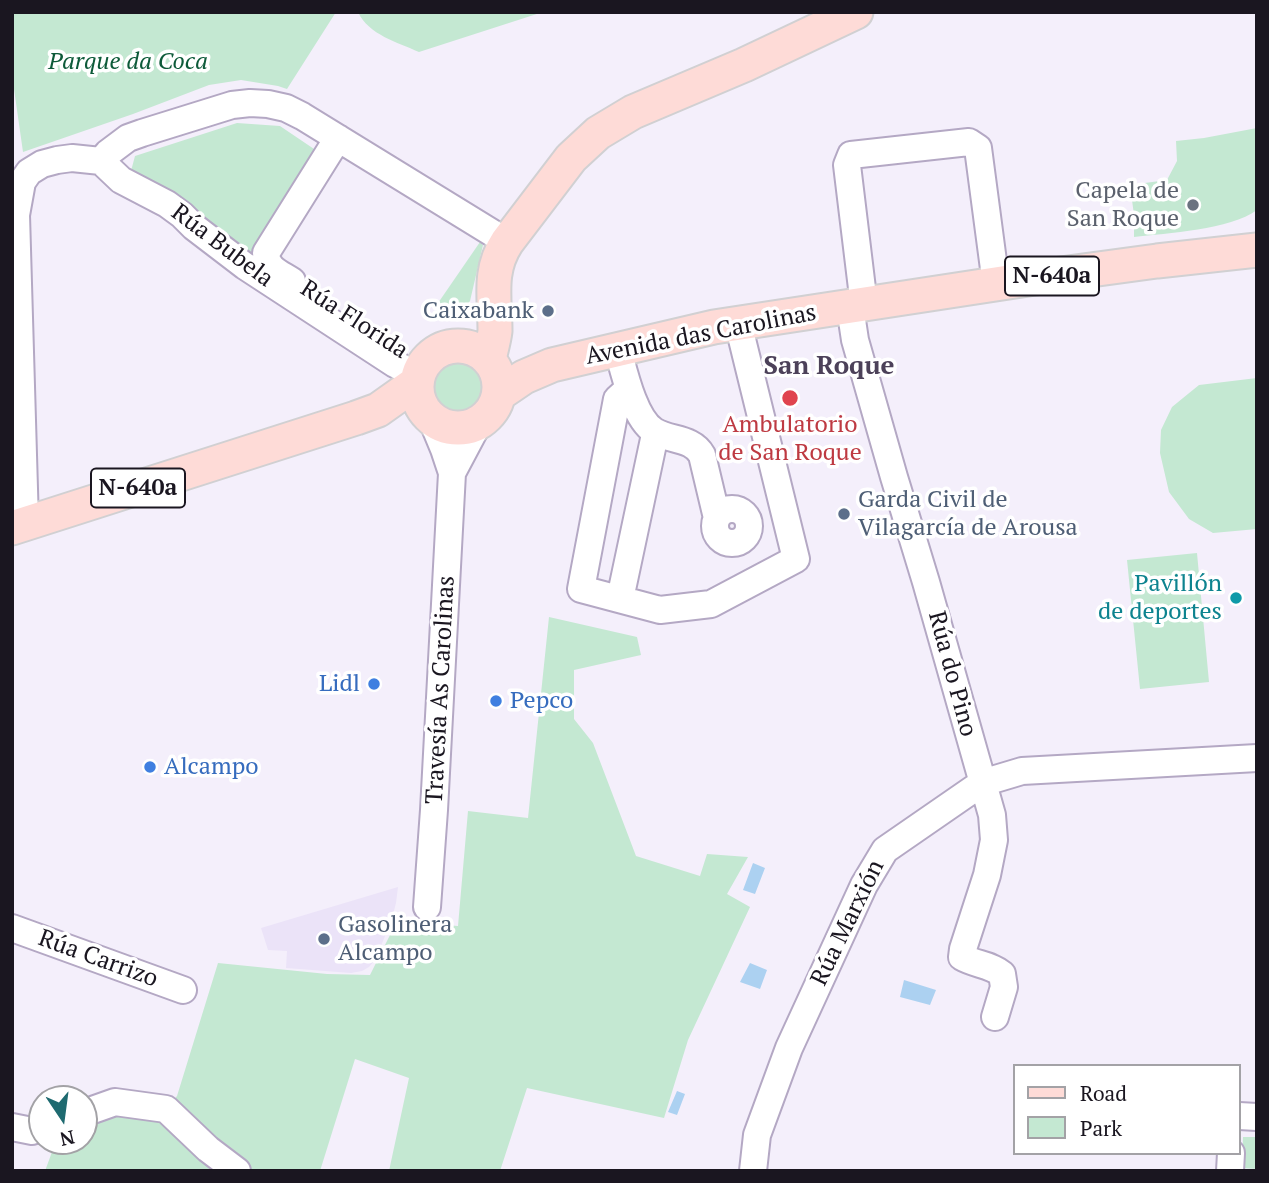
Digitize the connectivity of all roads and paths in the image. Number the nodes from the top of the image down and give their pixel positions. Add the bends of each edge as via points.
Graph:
1 (856, 12) edge
2 (338, 138) junction
3 (101, 161) junction
4 (17, 179) edge
5 (507, 242) junction
6 (1251, 246) edge
7 (493, 280) junction
8 (996, 284) junction
9 (857, 306) junction
10 (738, 323) junction
11 (618, 350) junction
12 (543, 362) junction
13 (494, 363) junction
14 (427, 384) junction
15 (628, 389) junction
16 (478, 424) junction
17 (654, 430) junction
18 (452, 473) junction
19 (786, 517) junction
20 (19, 525) edge
21 (620, 599) junction
22 (1257, 758) edge
23 (982, 783) junction
24 (427, 907) dead end
25 (12, 928) edge
26 (183, 990) dead end
27 (995, 1017) dead end
28 (98, 1108) edge
29 (237, 1171) edge
30 (753, 1171) edge

1 - 5 main road via 633,112 598,133 571,158
2 - 3 street via 286,108 250,103 142,133 118,145
2 - 5 street
2 - 14 street, Rúa Florida via 266,253 266,260 403,353
3 - 4 street via 57,160
3 - 14 street, Rúa Bubela via 121,180 174,210 245,266
4 - 20 street
5 - 7 main road
6 - 8 main road, N-640a
7 - 13 main road
7 - 14 main road via 478,312
8 - 9 main road, N-640a
8 - 9 street, Rúa do Pino via 978,149 970,142 851,155 847,165
9 - 10 main road, Avenida das Carolinas / N-640a
9 - 23 street, Rúa do Pino via 852,325 859,352
10 - 11 main road, Avenida das Carolinas / N-640a
10 - 19 street
11 - 12 main road, Avenida das Carolinas / N-640a
11 - 15 street
12 - 13 main road
12 - 13 main road, N-640a via 524,377
13 - 14 main road, N-640a via 471,347
13 - 16 main road, N-640a via 495,405
14 - 16 main road, N-640a via 441,425 464,428
14 - 18 street
14 - 20 main road, N-640a via 379,410
15 - 17 street via 645,423
15 - 21 street via 617,399 581,589
16 - 18 street
17 - 19 street via 699,449 721,539 737,542 748,530
17 - 21 street
18 - 24 street, Travesía As Carolinas
19 - 21 street via 796,559 711,604 660,610
22 - 23 street, Rúa Marxión via 1023,771
23 - 27 street, Rúa do Pino via 992,815 993,840 962,957 1002,974 1004,987
23 - 30 street, Rúa Marxión via 885,850 864,885 789,1048 757,1135
25 - 26 street, Rúa Carrizo
28 - 29 street via 115,1102 166,1109

